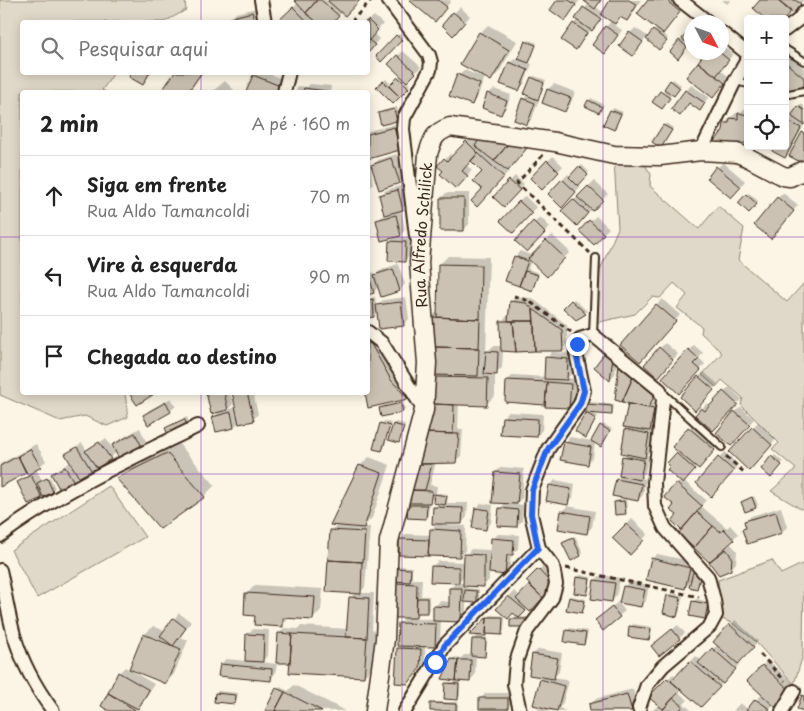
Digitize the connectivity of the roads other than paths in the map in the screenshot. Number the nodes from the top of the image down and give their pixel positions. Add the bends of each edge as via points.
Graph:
1 (261, 0) edge
2 (388, 0) edge
3 (680, 0) edge
4 (804, 12) edge
5 (699, 15) edge
6 (265, 20) edge
7 (789, 27) edge
8 (729, 39) edge
9 (744, 52) edge
10 (789, 52) edge
11 (746, 60) edge
12 (804, 61) edge
13 (288, 75) edge
14 (735, 81) junction
15 (744, 83) edge
16 (284, 90) edge
17 (804, 91) edge
18 (789, 94) edge
19 (701, 152) junction
20 (804, 170) edge
21 (596, 258) road end
22 (419, 264) junction
23 (370, 333) edge
24 (593, 336) junction
25 (660, 390) junction
26 (424, 410) junction
27 (198, 426) dead end
28 (722, 447) road end
29 (0, 536) edge
30 (538, 548) junction
31 (0, 570) edge
32 (794, 691) road end
33 (53, 711) edge
34 (375, 711) edge
35 (405, 711) edge
36 (520, 711) edge
37 (640, 711) edge
38 (782, 711) edge

1 - 6 street
2 - 22 street via 431,62 430,70 404,118 403,130
3 - 5 street
4 - 7 street
8 - 9 street
10 - 12 lane
11 - 14 street
13 - 16 street
14 - 15 lane
14 - 19 street
17 - 18 lane
19 - 20 street, Rua Alfredo Schilick via 737,153 783,176
19 - 22 street, Rua Alfredo Schilick via 660,156 614,155 555,142 450,127 441,130 433,138 428,154
21 - 24 lane
22 - 26 street, Rua Alfredo Schilick via 427,364
23 - 26 street via 382,343
24 - 25 street
24 - 30 street via 580,339 576,353 584,391 580,404 548,449 532,490 531,514
25 - 28 lane
25 - 37 street via 663,400 654,483 655,506 664,528 708,577 716,615 710,626 646,685
26 - 34 street, Rua Alfredo Schilick via 389,541 384,639
27 - 29 street via 27,516
30 - 35 street via 445,645
30 - 36 street via 554,566 556,584 552,598 527,630 516,662 514,684
31 - 33 street via 14,635 25,665
32 - 38 street

